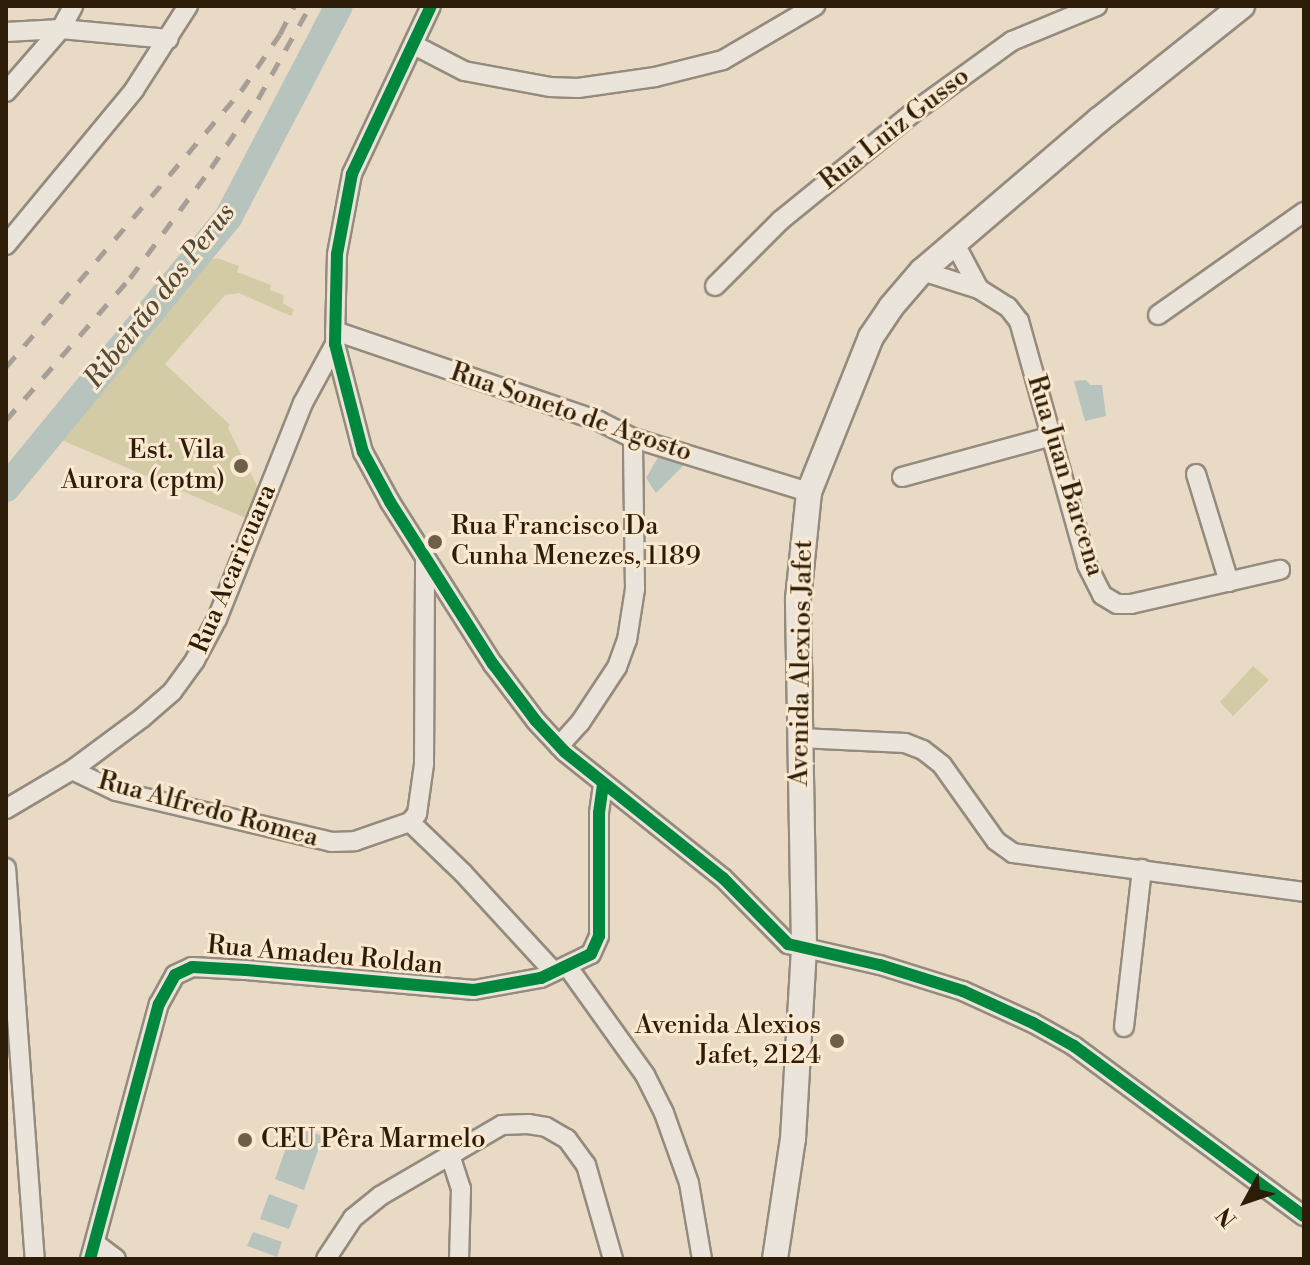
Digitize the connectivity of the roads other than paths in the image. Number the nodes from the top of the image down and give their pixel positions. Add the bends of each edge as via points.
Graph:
1 (73, 6) edge
2 (188, 6) edge
3 (431, 6) edge
4 (815, 6) edge
5 (1097, 6) edge
6 (1242, 6) edge
7 (61, 29) junction
8 (6, 32) edge
9 (169, 39) junction
10 (414, 45) junction
11 (6, 92) edge
12 (1304, 212) edge
13 (954, 242) junction
14 (6, 245) edge
15 (922, 271) junction
16 (715, 286) dead end
17 (979, 289) junction
18 (1158, 315) dead end
19 (335, 338) junction
20 (1052, 436) junction
21 (633, 438) junction
22 (1196, 474) dead end
23 (902, 477) dead end
24 (809, 492) junction
25 (425, 556) junction
26 (1280, 570) dead end
27 (1229, 582) junction
28 (800, 738) junction
29 (559, 746) junction
30 (72, 770) junction
31 (603, 784) junction
32 (6, 809) edge
33 (410, 822) junction
34 (6, 868) edge
35 (1142, 869) junction
36 (1304, 892) edge
37 (804, 947) junction
38 (560, 969) junction
39 (12, 1022) edge
40 (1124, 1027) dead end
41 (450, 1155) junction
42 (1304, 1216) edge
43 (93, 1251) edge
44 (35, 1259) edge
45 (116, 1259) edge
46 (326, 1259) edge
47 (459, 1259) edge
48 (613, 1259) edge
49 (702, 1259) edge
50 (775, 1259) edge

1 - 7 street
2 - 9 street
3 - 10 street
4 - 10 street via 723,60 578,88 464,71
5 - 16 street, Rua Luiz Gusso via 1026,33 915,111 781,220
6 - 13 main road, Avenida Alexios Jafet
7 - 8 street
7 - 9 street
7 - 11 street
9 - 14 street via 134,90
10 - 19 street via 352,174 337,254
12 - 18 street
13 - 15 main road, Avenida Alexios Jafet
13 - 17 street, Rua Juan Barcena
15 - 17 street, Rua Juan Barcena
15 - 24 main road, Avenida Alexios Jafet via 871,337
17 - 20 street, Rua Juan Barcena via 1008,307 1020,323
19 - 21 street, Rua Soneto de Agosto via 599,421
19 - 25 street via 363,452
19 - 30 street, Rua Acaricuara via 195,660 172,692
20 - 23 street
20 - 27 street, Rua Juan Barcena via 1087,565 1102,595 1117,604 1131,604
21 - 24 street, Rua Soneto de Agosto
21 - 29 street via 635,589 627,640 617,667
22 - 27 street
24 - 28 main road, Avenida Alexios Jafet via 798,599
25 - 29 street via 493,664
25 - 33 street via 424,764 417,814
26 - 27 street, Rua Juan Barcena
28 - 35 street via 914,747 942,765 983,826 1013,853
28 - 37 main road, Avenida Alexios Jafet
29 - 31 street
30 - 32 street, Rua Acaricuara
30 - 33 street, Rua Alfredo Romea via 116,791 331,842 355,841
31 - 37 street via 723,878 775,935
31 - 38 street, Rua Amadeu Roldan via 599,936 591,954
33 - 38 street
34 - 39 street
35 - 36 street
35 - 40 street
37 - 42 street via 963,991 1033,1023 1074,1046
37 - 50 main road, Avenida Alexios Jafet via 793,1139
38 - 43 street, Rua Amadeu Roldan via 521,984 474,990 192,967 175,975 159,1004
38 - 49 street via 645,1075 664,1112 689,1183
39 - 44 street
41 - 46 street via 362,1211
41 - 47 street via 461,1189
41 - 48 street via 502,1125 536,1124 567,1139 586,1165
43 - 45 street

